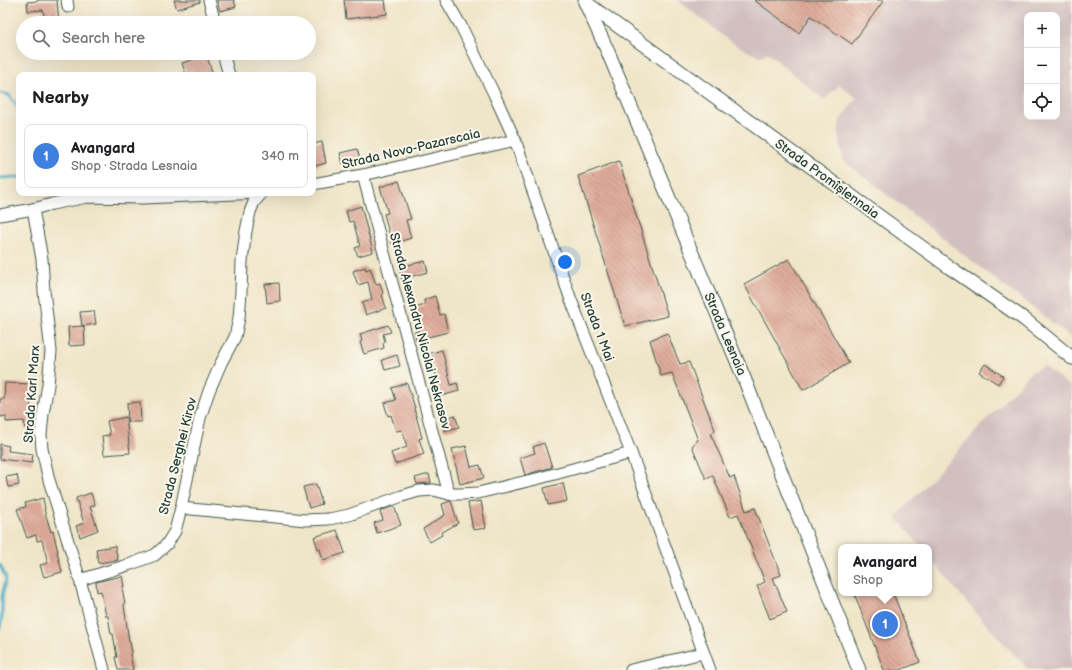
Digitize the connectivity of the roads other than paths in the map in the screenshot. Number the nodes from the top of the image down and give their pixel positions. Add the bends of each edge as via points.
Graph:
1 (209, 0) edge
2 (446, 0) edge
3 (583, 1) edge
4 (213, 16) edge
5 (225, 60) edge
6 (229, 72) edge
7 (515, 140) junction
8 (363, 175) junction
9 (316, 183) edge
10 (190, 196) edge
11 (259, 196) edge
12 (33, 209) junction
13 (0, 215) edge
14 (1072, 358) edge
15 (631, 453) junction
16 (449, 494) junction
17 (181, 508) junction
18 (80, 580) junction
19 (703, 653) junction
20 (104, 670) edge
21 (631, 670) edge
22 (710, 670) edge
23 (859, 670) edge

1 - 4 street
2 - 7 street, Strada 1 Mai
3 - 14 street, Strada Promîșlennaia via 1024,320
3 - 23 street, Strada Lesnaia via 608,52 744,378
5 - 6 street
7 - 8 street, Strada Novo-Pazarscaia
7 - 15 street, Strada 1 Mai via 571,300
8 - 9 street, Strada Novo-Pazarscaia
8 - 16 street, Strada Alexandru Nicolai Nekrasov
10 - 12 street via 87,197
11 - 17 street, Strada Serghei Kirov via 250,212 246,231 236,337 221,363 200,418
12 - 13 street
12 - 18 street, Strada Karl Marx via 42,259 51,351 43,414 42,449
15 - 16 street via 478,493
15 - 19 street, Strada 1 Mai
16 - 17 street via 434,490 418,491 349,515 329,519 306,520
17 - 18 street, Strada Serghei Kirov via 167,544 155,555
18 - 20 street, Strada Karl Marx
19 - 21 street
19 - 22 street, Strada 1 Mai

